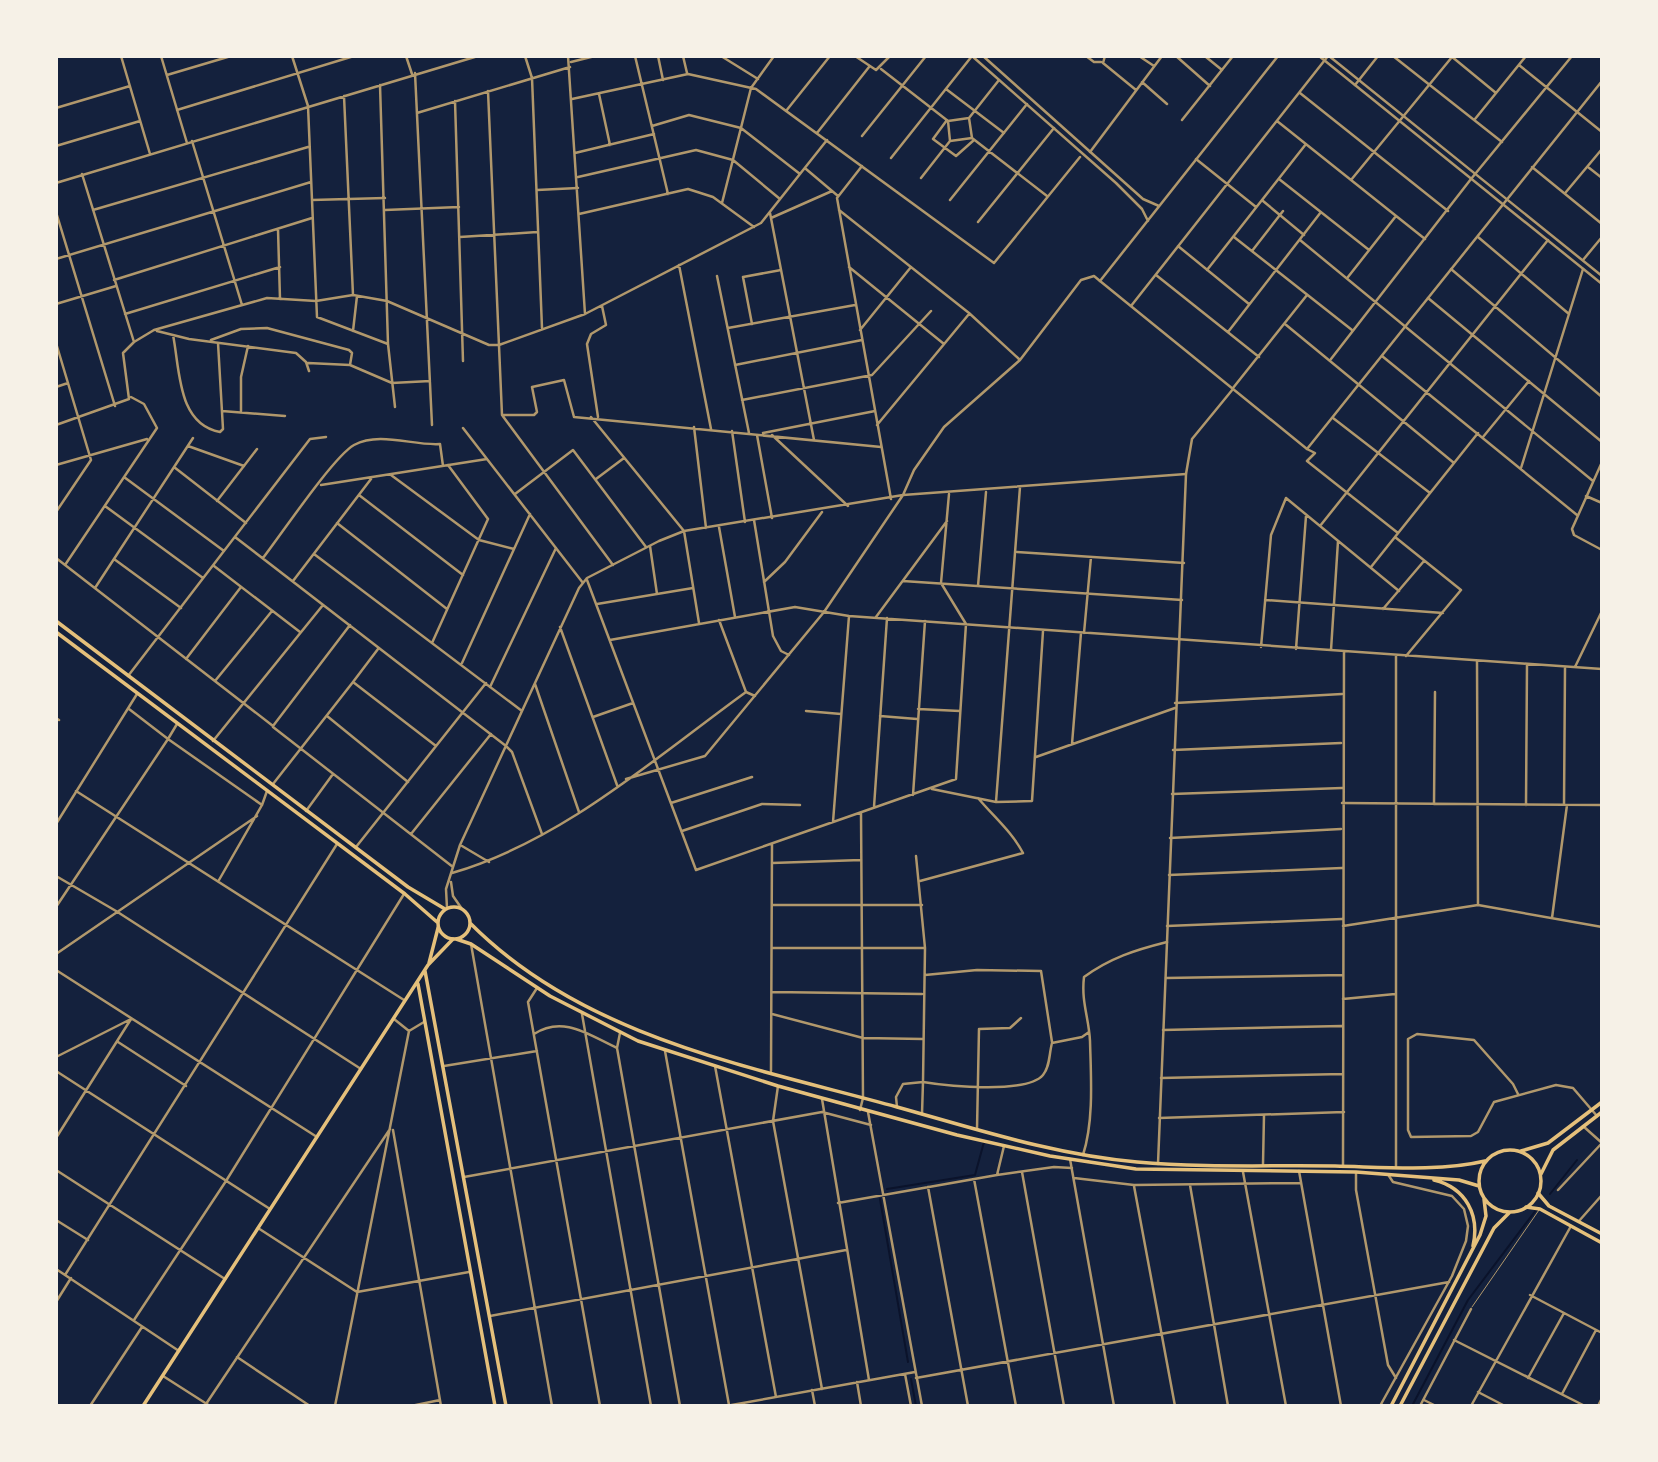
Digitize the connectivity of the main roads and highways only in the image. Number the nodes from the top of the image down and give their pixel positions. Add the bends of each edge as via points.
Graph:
1 (56, 621) edge
2 (56, 632) edge
3 (446, 909) junction
4 (470, 923) junction
5 (438, 925) junction
6 (455, 939) junction
7 (428, 965) junction
8 (425, 970) junction
9 (418, 982) junction
10 (1602, 1102) edge
11 (1602, 1112) edge
12 (1519, 1151) junction
13 (1485, 1161) junction
14 (1540, 1175) junction
15 (1422, 1177) junction
16 (1479, 1186) junction
17 (1538, 1193) junction
18 (1484, 1199) junction
19 (1526, 1207) junction
20 (1510, 1212) junction
21 (1602, 1234) edge
22 (1602, 1243) edge
23 (1471, 1254) junction
24 (143, 1406) edge
25 (495, 1406) edge
26 (506, 1406) edge
27 (1391, 1406) edge
28 (1400, 1406) edge

1 - 3 main road via 408,887
2 - 5 main road via 405,894
3 - 4 main road via 462,909
3 - 5 main road
4 - 6 main road via 466,934
4 - 13 main road via 541,982 648,1035 863,1098 1083,1155 1158,1163 1343,1166
5 - 6 main road via 447,938
5 - 7 main road
6 - 7 main road
6 - 15 main road via 471,944 582,1014 665,1051 860,1110 1004,1146 1158,1170
7 - 8 main road
8 - 9 main road
8 - 26 main road
9 - 24 main road
9 - 25 main road
10 - 12 main road via 1548,1143
11 - 14 main road via 1553,1150
12 - 13 main road via 1504,1150
12 - 14 main road via 1533,1160
13 - 16 main road
14 - 17 main road
15 - 16 main road
15 - 23 main road via 1448,1185 1473,1212
16 - 18 main road
17 - 19 main road
17 - 21 main road via 1549,1206
18 - 20 main road via 1498,1210
18 - 23 main road via 1484,1225
19 - 20 main road
19 - 22 main road via 1540,1209
20 - 28 main road via 1494,1228
23 - 27 main road

